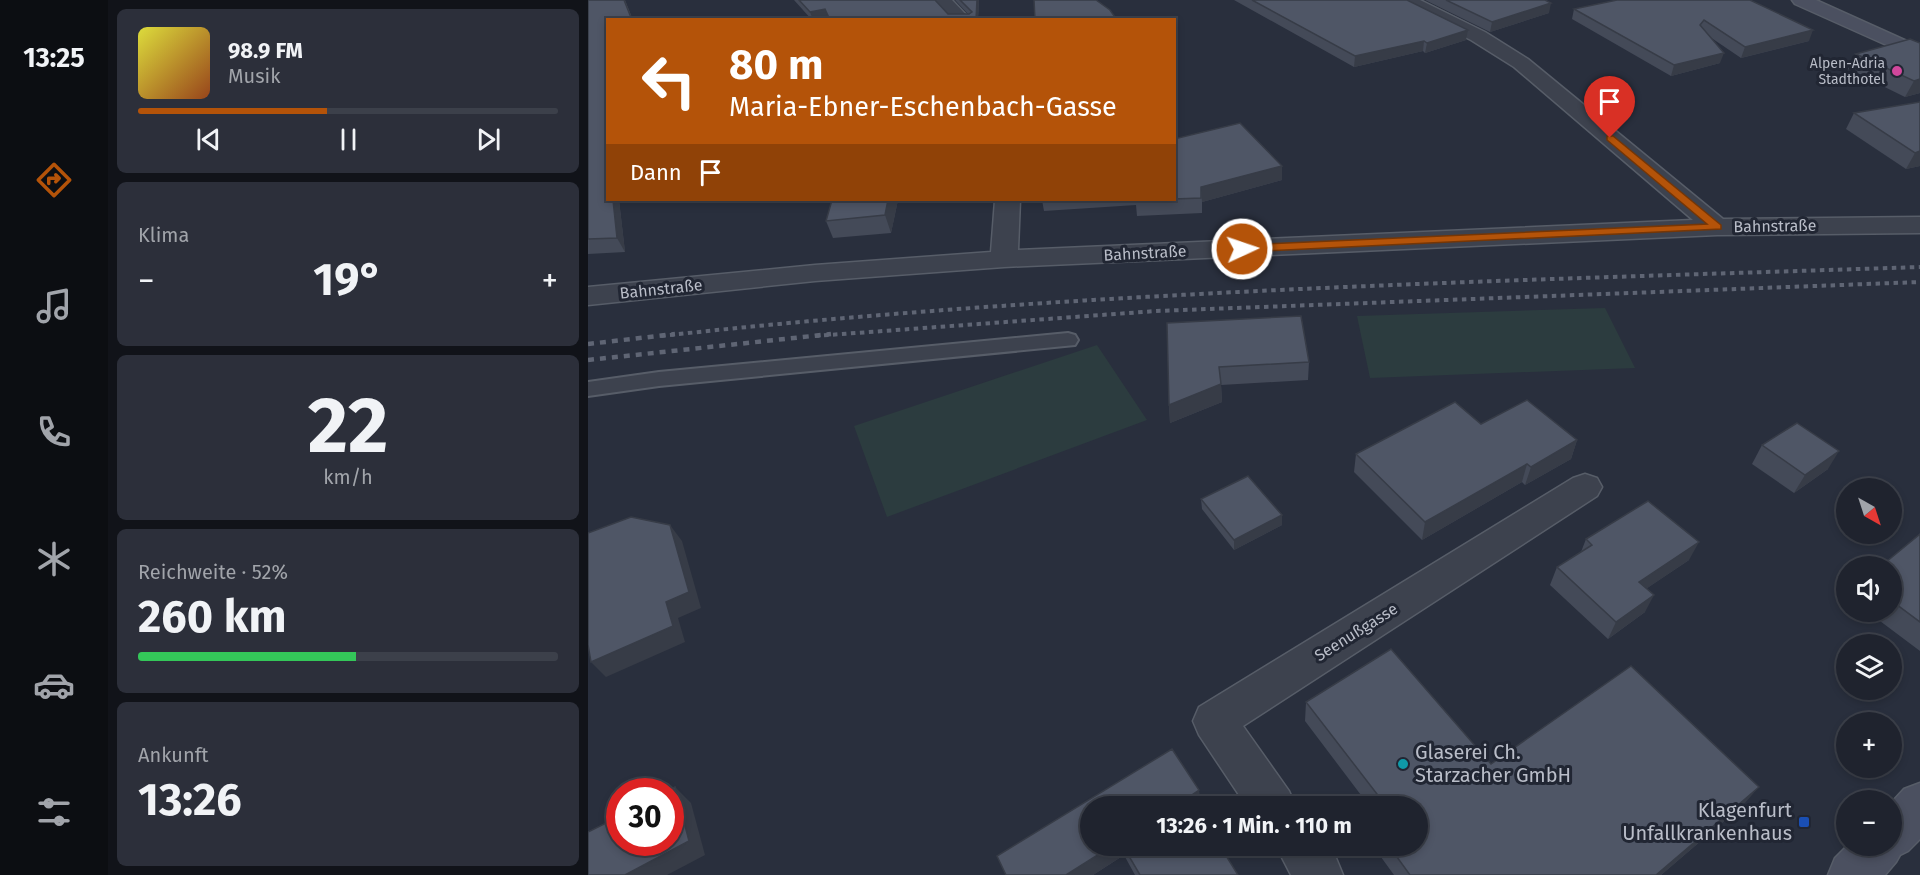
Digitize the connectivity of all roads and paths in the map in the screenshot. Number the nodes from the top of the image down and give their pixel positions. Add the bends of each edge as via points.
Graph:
1 (940, 0) edge
2 (1405, 0) edge
3 (1801, 0) edge
4 (960, 18) edge
5 (1920, 54) edge
6 (1007, 201) edge
7 (1920, 225) edge
8 (1717, 227) junction
9 (1004, 259) junction
10 (588, 296) edge
11 (1068, 340) dead end
12 (588, 389) edge
13 (1585, 487) dead end
14 (1265, 796) edge
15 (1920, 805) edge
16 (1902, 824) edge
17 (1306, 856) edge
18 (1870, 856) edge
19 (1319, 875) edge
20 (1852, 875) edge

1 - 4 street
2 - 8 street via 1478,36 1521,63
3 - 5 street
6 - 9 street
7 - 8 street, Bahnstraße
8 - 9 street, Bahnstraße
9 - 10 street, Bahnstraße
11 - 12 lane
13 - 14 street, Seenußgasse via 1214,721
15 - 16 street
17 - 19 street
18 - 20 street

